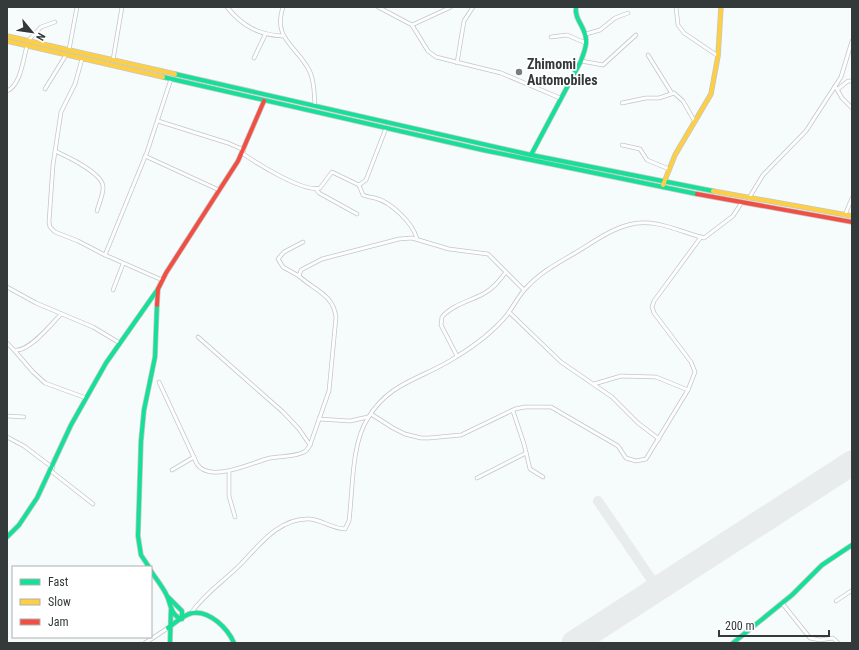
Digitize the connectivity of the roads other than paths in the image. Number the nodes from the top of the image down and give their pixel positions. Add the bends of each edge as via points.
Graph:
1 (77, 7) edge
2 (122, 7) edge
3 (227, 7) edge
4 (283, 7) edge
5 (378, 7) edge
6 (451, 7) edge
7 (473, 7) edge
8 (576, 7) edge
9 (676, 7) edge
10 (721, 7) edge
11 (628, 13) dead end
12 (55, 22) dead end
13 (412, 25) junction
14 (265, 34) junction
15 (586, 34) junction
16 (636, 35) dead end
17 (7, 36) edge
18 (283, 36) junction
19 (551, 37) dead end
20 (7, 41) edge
21 (28, 41) junction
22 (586, 43) junction
23 (852, 44) edge
24 (27, 46) junction
25 (69, 50) junction
26 (66, 55) junction
27 (648, 56) dead end
28 (718, 56) junction
29 (254, 58) dead end
30 (82, 59) junction
31 (112, 60) junction
32 (581, 61) junction
33 (457, 63) junction
34 (171, 79) junction
35 (852, 81) edge
36 (835, 86) junction
37 (45, 89) dead end
38 (838, 89) junction
39 (7, 91) edge
40 (671, 92) junction
41 (560, 98) junction
42 (264, 101) junction
43 (622, 103) dead end
44 (315, 106) junction
45 (852, 108) edge
46 (158, 121) junction
47 (695, 122) junction
48 (386, 128) junction
49 (622, 145) dead end
50 (56, 151) junction
51 (243, 152) junction
52 (531, 155) junction
53 (145, 156) junction
54 (669, 169) junction
55 (664, 182) junction
56 (359, 185) junction
57 (662, 187) junction
58 (316, 189) junction
59 (219, 190) junction
60 (749, 198) junction
61 (852, 198) edge
62 (742, 202) junction
63 (97, 210) dead end
64 (357, 214) dead end
65 (844, 215) junction
66 (852, 216) edge
67 (852, 222) edge
68 (701, 237) junction
69 (417, 239) junction
70 (303, 242) dead end
71 (104, 255) junction
72 (123, 264) junction
73 (506, 272) junction
74 (299, 276) junction
75 (162, 280) junction
76 (7, 287) edge
77 (158, 289) junction
78 (112, 290) dead end
79 (524, 290) junction
80 (509, 312) junction
81 (60, 314) junction
82 (198, 337) dead end
83 (118, 342) junction
84 (7, 343) edge
85 (14, 350) junction
86 (458, 356) junction
87 (159, 382) dead end
88 (594, 384) junction
89 (688, 390) junction
90 (86, 398) junction
91 (513, 411) junction
92 (370, 415) junction
93 (7, 416) edge
94 (24, 417) dead end
95 (320, 419) junction
96 (7, 437) edge
97 (659, 439) junction
98 (310, 445) junction
99 (526, 453) junction
100 (194, 457) junction
101 (52, 470) junction
102 (172, 470) dead end
103 (229, 471) junction
104 (543, 476) dead end
105 (477, 478) dead end
106 (93, 504) dead end
107 (235, 517) dead end
108 (7, 537) edge
109 (852, 545) edge
110 (148, 566) edge
111 (152, 573) edge
112 (852, 592) edge
113 (166, 596) junction
114 (836, 601) dead end
115 (782, 603) junction
116 (178, 605) junction
117 (171, 610) junction
118 (191, 613) junction
119 (182, 619) junction
120 (168, 628) junction
121 (820, 642) edge
122 (145, 643) edge
123 (170, 643) edge
124 (234, 643) edge
125 (733, 643) edge
126 (838, 643) edge

1 - 25 street
2 - 31 street
3 - 14 street via 251,30
4 - 18 street via 280,24
5 - 13 street
6 - 13 street
7 - 33 street via 464,21
8 - 15 main road via 575,15
9 - 28 street via 678,26 684,33
10 - 28 main road
11 - 15 street via 615,18 600,30
12 - 21 street via 41,27
13 - 33 street via 428,51
14 - 18 street
14 - 29 street
15 - 22 main road
16 - 32 street via 603,65
17 - 21 main road
18 - 44 street via 310,71
19 - 22 street via 568,35
20 - 24 main road
21 - 25 main road
22 - 32 main road
23 - 36 street
24 - 26 main road
24 - 39 street via 16,82 13,88
25 - 31 main road
26 - 30 main road
26 - 37 street
27 - 40 street
28 - 47 main road via 711,94
30 - 34 main road
30 - 50 street via 75,84 61,112
31 - 44 main road
32 - 41 main road
33 - 41 street via 501,73
34 - 42 main road
34 - 46 street
35 - 38 street
36 - 38 street
36 - 60 street via 804,134 763,175
38 - 45 street via 842,98
40 - 43 street via 659,98
40 - 47 street via 680,98
41 - 52 main road
42 - 48 main road
42 - 51 main road
44 - 52 main road
46 - 51 street via 228,143
46 - 53 street
47 - 54 main road
48 - 56 street via 366,180
48 - 57 main road
49 - 54 street via 640,150 647,160
50 - 63 street via 75,160 101,180 103,190
50 - 71 street via 50,227 55,232
51 - 58 street via 257,164 296,184
51 - 59 main road
52 - 55 main road
53 - 59 street
53 - 71 street
54 - 55 main road
55 - 57 main road
55 - 60 main road
56 - 58 street via 331,172 323,185
56 - 69 street via 363,195 379,200 399,213 413,229
57 - 62 main road
58 - 64 street
59 - 75 main road
60 - 65 main road
61 - 65 street
62 - 67 main road
62 - 68 street via 733,216 709,236
65 - 66 main road
68 - 79 street via 665,225 629,224 609,232 547,269
68 - 89 street via 658,293 652,307 695,370 694,379
69 - 73 street via 449,249 488,254
69 - 74 street via 406,237 322,259 301,270
70 - 74 street via 278,256 283,267
71 - 72 street
72 - 75 street
72 - 78 street
73 - 79 street
73 - 86 street via 484,294 457,306 442,317 442,325
74 - 95 street via 328,296 336,310 330,384
75 - 77 main road
76 - 81 street
77 - 83 main road
77 - 110 main road via 155,357 144,410 141,441 138,536 141,555
79 - 80 street
80 - 86 street via 483,339
80 - 88 street via 561,362
81 - 83 street via 93,327
81 - 85 street via 32,343 21,350
82 - 98 street via 299,428
83 - 90 main road
84 - 85 street
85 - 90 street via 45,383
86 - 92 street via 399,386 388,394
87 - 100 street
88 - 89 street via 621,376 656,377
88 - 97 street
89 - 97 street
90 - 101 main road via 70,426
91 - 92 street via 462,435 429,438 406,434
91 - 97 street via 525,407 551,407 618,446 626,458 636,461 646,458
91 - 99 street
92 - 95 street via 350,421
92 - 118 street via 357,441 349,521 345,529 310,519 283,526 261,542 241,564 208,591
93 - 94 street
95 - 98 street
96 - 101 street via 24,446
98 - 103 street via 301,454 270,458
99 - 104 street via 530,469
99 - 105 street
100 - 102 street
100 - 103 street via 199,468 204,470
101 - 106 street
101 - 108 main road via 29,512
103 - 107 street via 229,496
109 - 115 main road via 822,565
111 - 113 main road
112 - 114 street
113 - 116 main road
113 - 117 main road
115 - 121 street via 810,638
115 - 125 main road
116 - 118 main road
116 - 119 main road via 183,614
117 - 119 main road
117 - 120 main road
118 - 119 main road
118 - 124 main road via 202,614 224,627
119 - 120 main road
120 - 122 street
120 - 123 main road
121 - 126 street via 833,638

